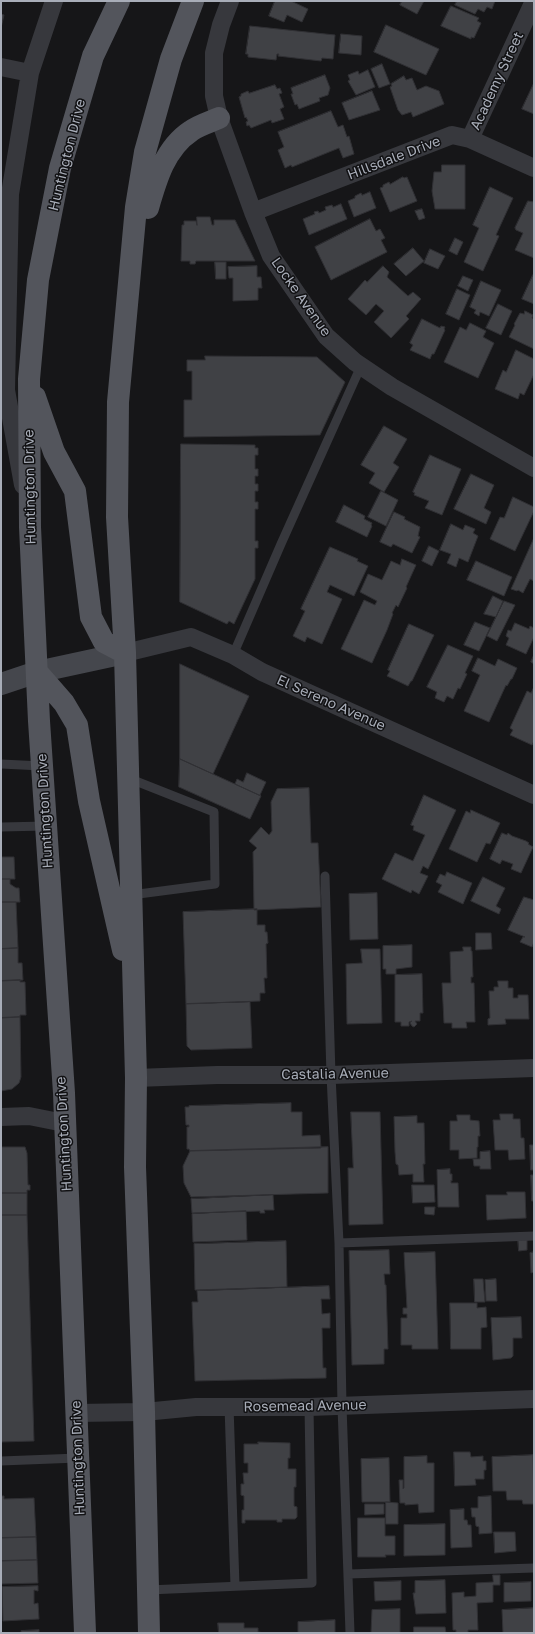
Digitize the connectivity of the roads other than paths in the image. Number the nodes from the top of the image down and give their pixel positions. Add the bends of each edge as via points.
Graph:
1 (54, 1) edge
2 (119, 1) edge
3 (193, 1) edge
4 (230, 1) edge
5 (534, 1) edge
6 (1, 68) edge
7 (30, 73) junction
8 (220, 118) junction
9 (470, 139) junction
10 (534, 168) edge
11 (253, 212) junction
12 (129, 277) junction
13 (362, 366) junction
14 (29, 379) junction
15 (4, 388) edge
16 (534, 468) edge
17 (30, 527) junction
18 (126, 652) junction
19 (233, 655) junction
20 (37, 672) junction
21 (1, 684) edge
22 (1, 764) edge
23 (42, 766) junction
24 (128, 778) junction
25 (534, 795) edge
26 (46, 826) junction
27 (1, 827) edge
28 (325, 876) dead end
29 (131, 895) junction
30 (134, 998) junction
31 (534, 1068) edge
32 (331, 1076) junction
33 (136, 1078) junction
34 (1, 1117) edge
35 (64, 1123) junction
36 (534, 1236) edge
37 (339, 1243) junction
38 (534, 1399) edge
39 (229, 1406) junction
40 (342, 1406) junction
41 (309, 1407) junction
42 (144, 1412) junction
43 (76, 1413) junction
44 (78, 1458) junction
45 (1, 1461) edge
46 (534, 1568) edge
47 (349, 1574) junction
48 (235, 1586) junction
49 (148, 1590) junction
50 (85, 1633) edge
51 (148, 1633) edge
52 (350, 1633) edge

1 - 7 street
2 - 14 main road, Huntington Drive via 93,56 60,168 38,280
3 - 12 main road via 171,59 145,152
4 - 8 street, Locke Avenue via 214,52 214,96
5 - 9 street, Academy Street
6 - 7 street
7 - 15 street via 10,194
8 - 11 street, Locke Avenue
8 - 12 main road via 191,130 176,143 157,176
9 - 10 street, Hillsdale Drive
9 - 11 street, Hillsdale Drive via 452,135
11 - 13 street, Locke Avenue via 271,256 305,308 326,336
12 - 18 main road via 118,402 117,494
13 - 16 street, Locke Avenue
13 - 19 lane
14 - 17 main road, Huntington Drive
14 - 18 main road via 54,452 75,491 91,616 104,642
15 - 17 street
17 - 20 main road, Huntington Drive
18 - 19 street, El Sereno Avenue via 191,637
18 - 20 main road
18 - 24 main road
19 - 25 street, El Sereno Avenue via 262,672
20 - 21 main road
20 - 23 main road, Huntington Drive
20 - 30 main road via 64,703 77,725 89,801
22 - 23 lane
23 - 26 main road, Huntington Drive
24 - 29 main road
24 - 29 lane via 214,812 215,884
26 - 27 lane
26 - 35 main road, Huntington Drive
28 - 32 lane
29 - 30 main road
30 - 33 main road
31 - 32 street, Castalia Avenue
32 - 33 street, Castalia Avenue via 217,1074
32 - 37 lane
33 - 42 main road via 135,1167
34 - 35 street via 29,1116
35 - 43 main road, Huntington Drive
36 - 37 lane
37 - 40 lane
38 - 40 street, Rosemead Avenue
39 - 41 street, Rosemead Avenue
39 - 42 street, Rosemead Avenue
39 - 48 lane
40 - 41 street, Rosemead Avenue
40 - 47 lane
41 - 48 lane via 312,1583
42 - 43 street, Rosemead Avenue
42 - 49 main road
43 - 44 main road, Huntington Drive
44 - 45 lane
44 - 50 main road, Huntington Drive
46 - 47 lane
47 - 52 lane
48 - 49 lane
49 - 51 main road

